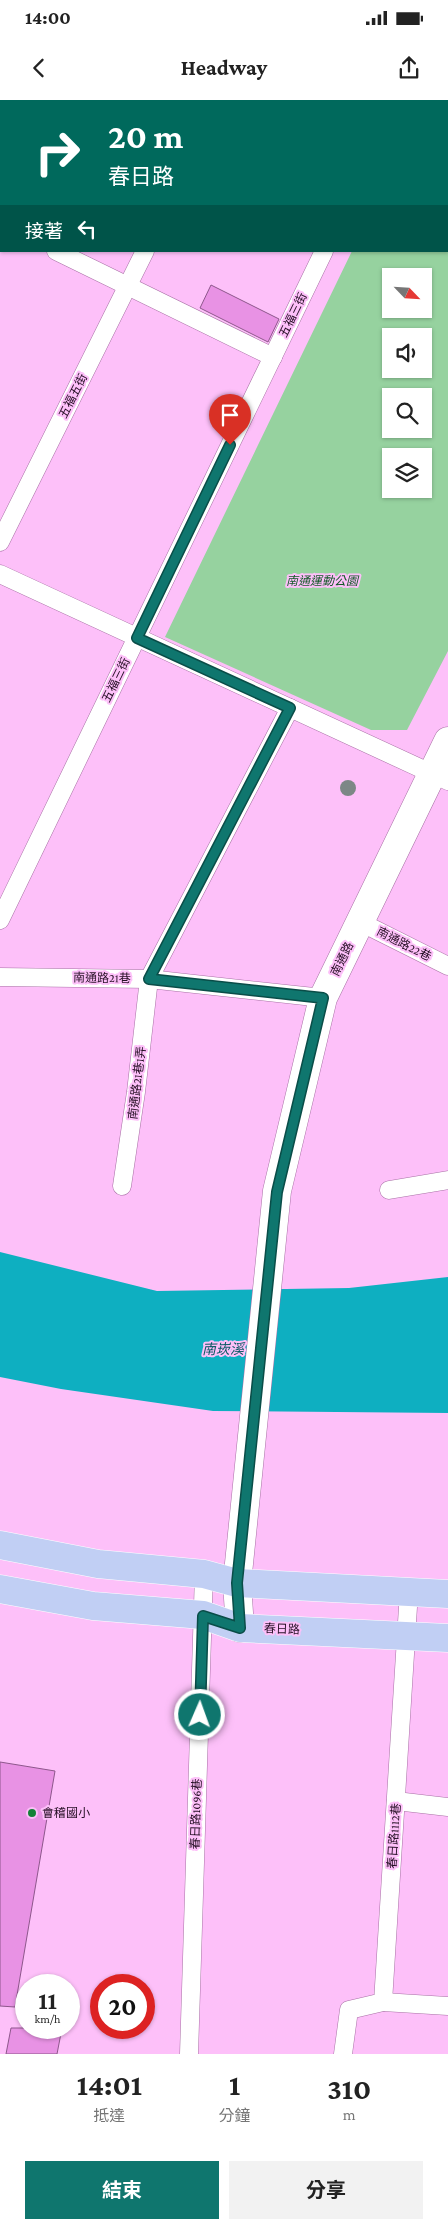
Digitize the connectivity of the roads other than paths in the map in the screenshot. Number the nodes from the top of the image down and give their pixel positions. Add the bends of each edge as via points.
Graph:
1 (58, 252) edge
2 (145, 252) edge
3 (324, 252) edge
4 (128, 286) junction
5 (272, 357) junction
6 (0, 542) edge
7 (1, 577) edge
8 (137, 638) junction
9 (290, 708) junction
10 (448, 741) edge
11 (440, 777) edge
12 (0, 920) edge
13 (360, 922) junction
14 (448, 966) edge
15 (0, 977) edge
16 (149, 979) junction
17 (323, 998) junction
18 (448, 1180) edge
19 (122, 1186) dead end
20 (389, 1190) dead end
21 (0, 1545) edge
22 (204, 1574) junction
23 (237, 1583) junction
24 (0, 1589) edge
25 (410, 1591) junction
26 (448, 1594) edge
27 (203, 1616) junction
28 (240, 1628) junction
29 (407, 1634) junction
30 (448, 1638) edge
31 (396, 1801) junction
32 (448, 1807) edge
33 (384, 2002) junction
34 (448, 2006) edge
35 (188, 2054) edge
36 (343, 2054) edge

1 - 4 lane
2 - 4 lane, 五福五街
3 - 5 lane, 五福三街
4 - 5 lane
4 - 6 lane, 五福五街
5 - 8 lane, 五福三街
7 - 8 lane
8 - 9 lane
8 - 12 lane, 五福三街
9 - 11 lane
9 - 16 lane
10 - 11 street, 南通路
11 - 13 street, 南通路
13 - 14 lane, 南通路22巷
13 - 17 street, 南通路
15 - 16 lane, 南通路21巷
16 - 17 lane, 南通路21巷
16 - 19 lane, 南通路21巷1弄
17 - 23 street, 南通路 via 277,1192
18 - 20 lane
21 - 22 main road via 98,1564
22 - 23 main road
22 - 27 lane, 春日路1096巷
23 - 25 main road
23 - 28 street
24 - 27 main road, 春日路 via 93,1606
25 - 26 main road
25 - 29 lane, 春日路1112巷
27 - 28 main road, 春日路
27 - 35 lane, 春日路1096巷
28 - 29 main road, 春日路
29 - 30 main road, 春日路
29 - 31 lane, 春日路1112巷
31 - 32 lane
31 - 33 lane, 春日路1112巷
33 - 34 lane
33 - 36 lane via 350,2010

